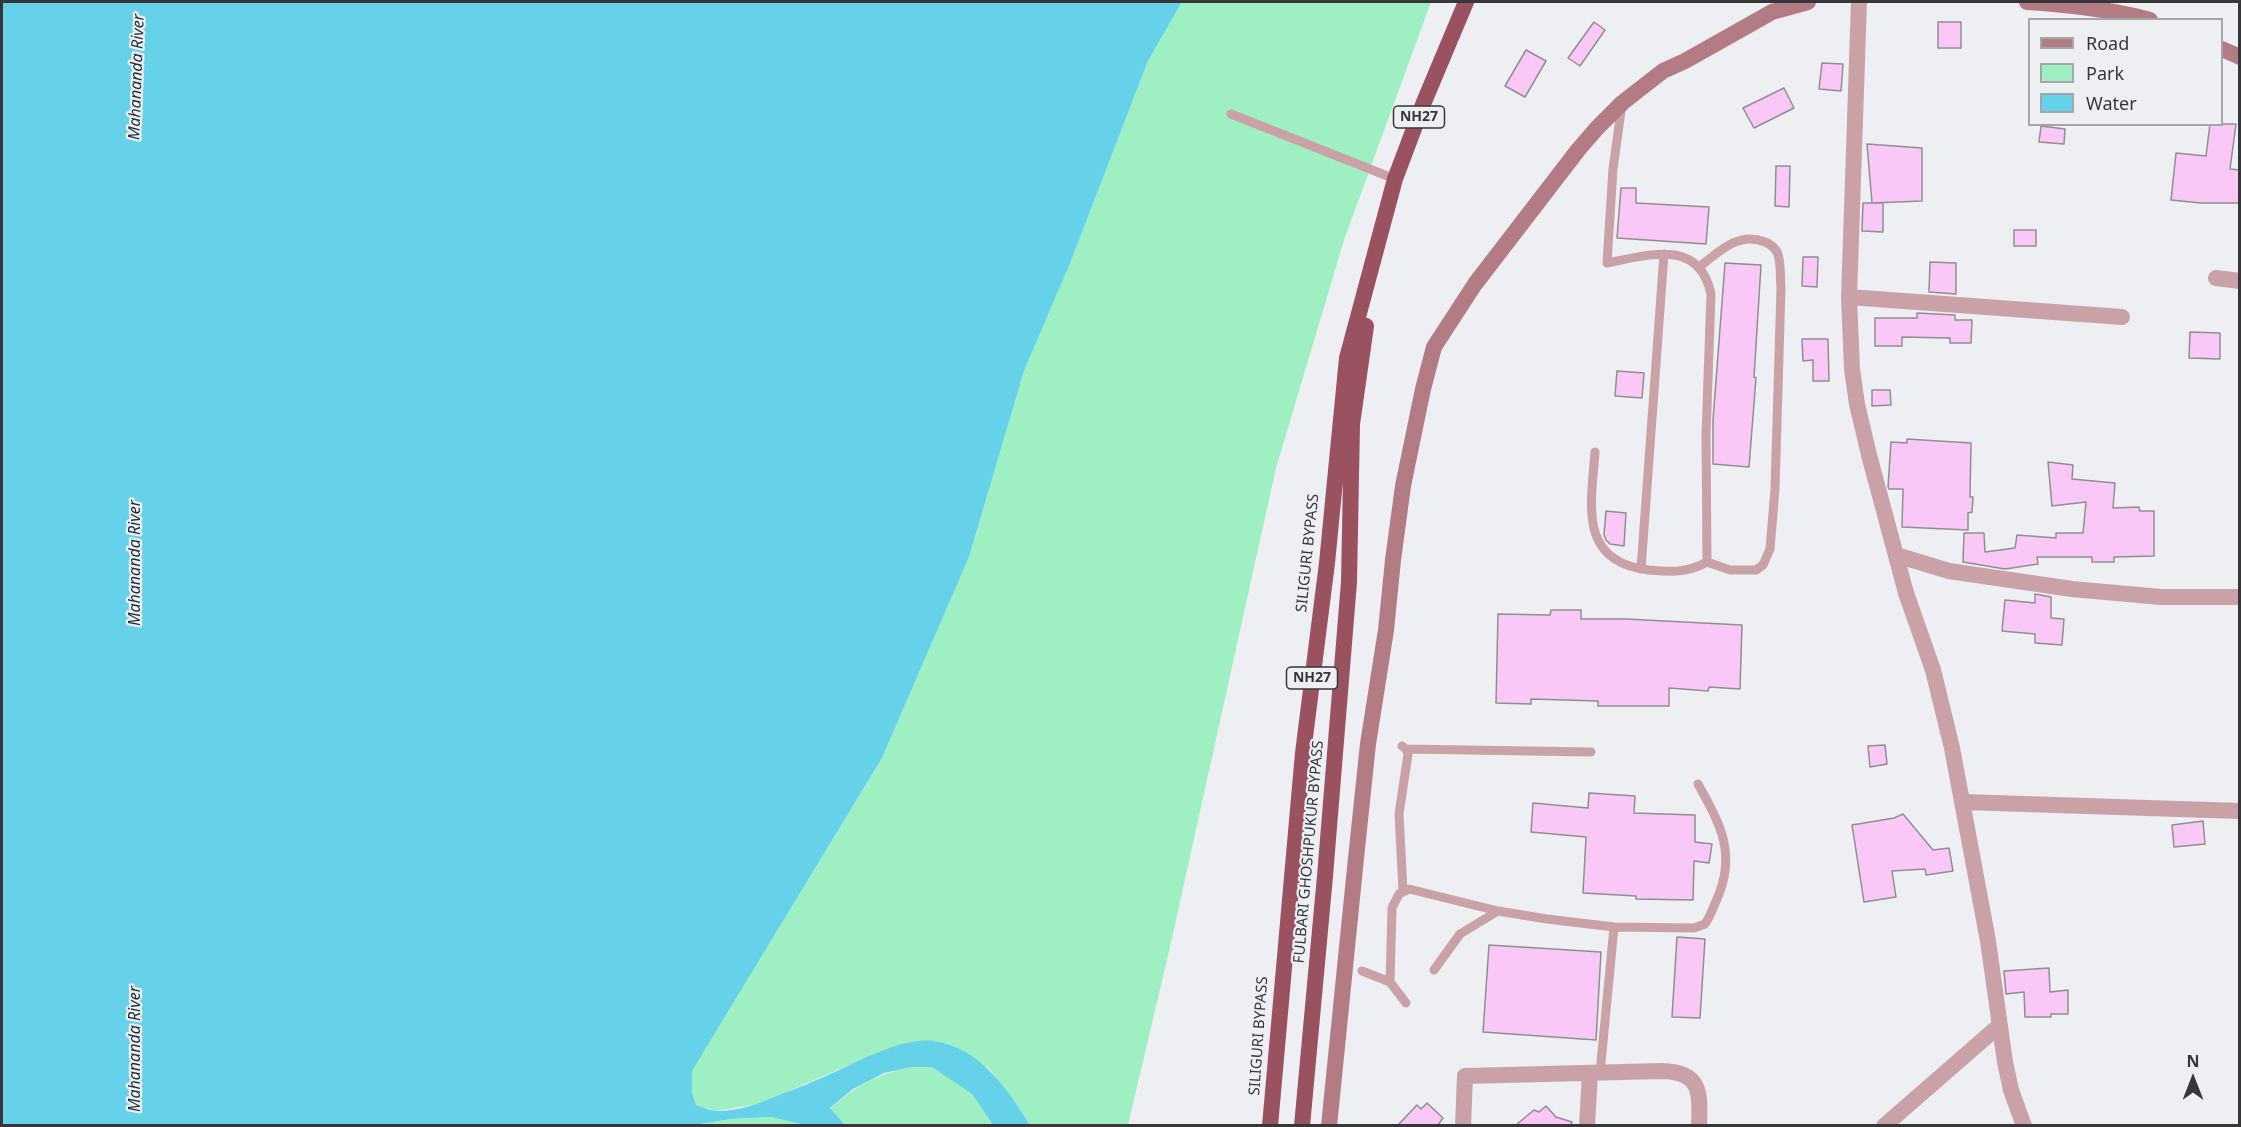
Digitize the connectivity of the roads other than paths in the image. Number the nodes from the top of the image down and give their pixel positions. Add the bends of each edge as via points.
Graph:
1 (1466, 2) edge
2 (1808, 2) edge
3 (1859, 2) edge
4 (2027, 2) edge
5 (2143, 18) edge
6 (2223, 49) edge
7 (2240, 57) edge
8 (1622, 103) junction
9 (1231, 114) dead end
10 (1395, 179) junction
11 (1382, 236) junction
12 (1664, 254) junction
13 (1699, 267) junction
14 (2216, 278) dead end
15 (2240, 281) edge
16 (1849, 297) junction
17 (2122, 317) dead end
18 (1595, 452) dead end
19 (1896, 555) junction
20 (1707, 562) junction
21 (1641, 569) junction
22 (2240, 597) edge
23 (1591, 752) dead end
24 (1698, 784) dead end
25 (1963, 802) junction
26 (2240, 811) edge
27 (1403, 891) junction
28 (1498, 911) junction
29 (1614, 927) junction
30 (1434, 970) dead end
31 (1362, 971) dead end
32 (1390, 982) junction
33 (1406, 1003) dead end
34 (2000, 1025) junction
35 (1595, 1073) junction
36 (1270, 1125) edge
37 (1302, 1125) edge
38 (1329, 1125) edge
39 (1463, 1125) edge
40 (1587, 1125) edge
41 (1699, 1125) edge
42 (1884, 1125) edge
43 (2024, 1125) edge

1 - 10 highway, SILIGURI BYPASS / NH27
2 - 8 main road via 1772,12 1663,72
3 - 16 street
4 - 5 main road via 2073,5
6 - 7 main road
8 - 12 lane via 1607,262
8 - 38 main road via 1578,150 1475,284 1434,347 1428,367 1403,486 1368,744
9 - 10 lane
10 - 11 highway, SILIGURI BYPASS / NH27
11 - 36 highway, SILIGURI BYPASS / NH27 via 1347,358 1303,753
11 - 37 highway, FULBARI GHOSHPUKUR BYPASS / NH27 via 1352,424 1349,582
12 - 13 lane via 1680,255
12 - 21 lane
13 - 20 lane via 1708,281 1712,303 1706,435
13 - 20 lane via 1732,243 1752,238 1776,249 1781,288 1776,489 1770,549 1763,565 1756,570 1730,570
14 - 15 street
16 - 17 street
16 - 19 street via 1857,404
18 - 21 lane via 1591,510 1596,541 1616,560
19 - 22 street via 1949,571 2072,589 2161,597
19 - 25 street via 1933,670
20 - 21 lane via 1683,572
23 - 27 lane via 1404,747 1407,759 1399,814
24 - 29 lane via 1719,822 1726,854 1723,882 1708,919 1694,928
25 - 26 street
25 - 34 street
27 - 28 lane via 1416,890
27 - 32 lane via 1392,908
28 - 29 lane
28 - 30 lane via 1460,934
29 - 35 lane
31 - 32 lane
32 - 33 lane
34 - 42 street
34 - 43 street via 2011,1090
35 - 39 street via 1465,1076
35 - 40 street
35 - 41 street via 1674,1071 1688,1076 1700,1098

